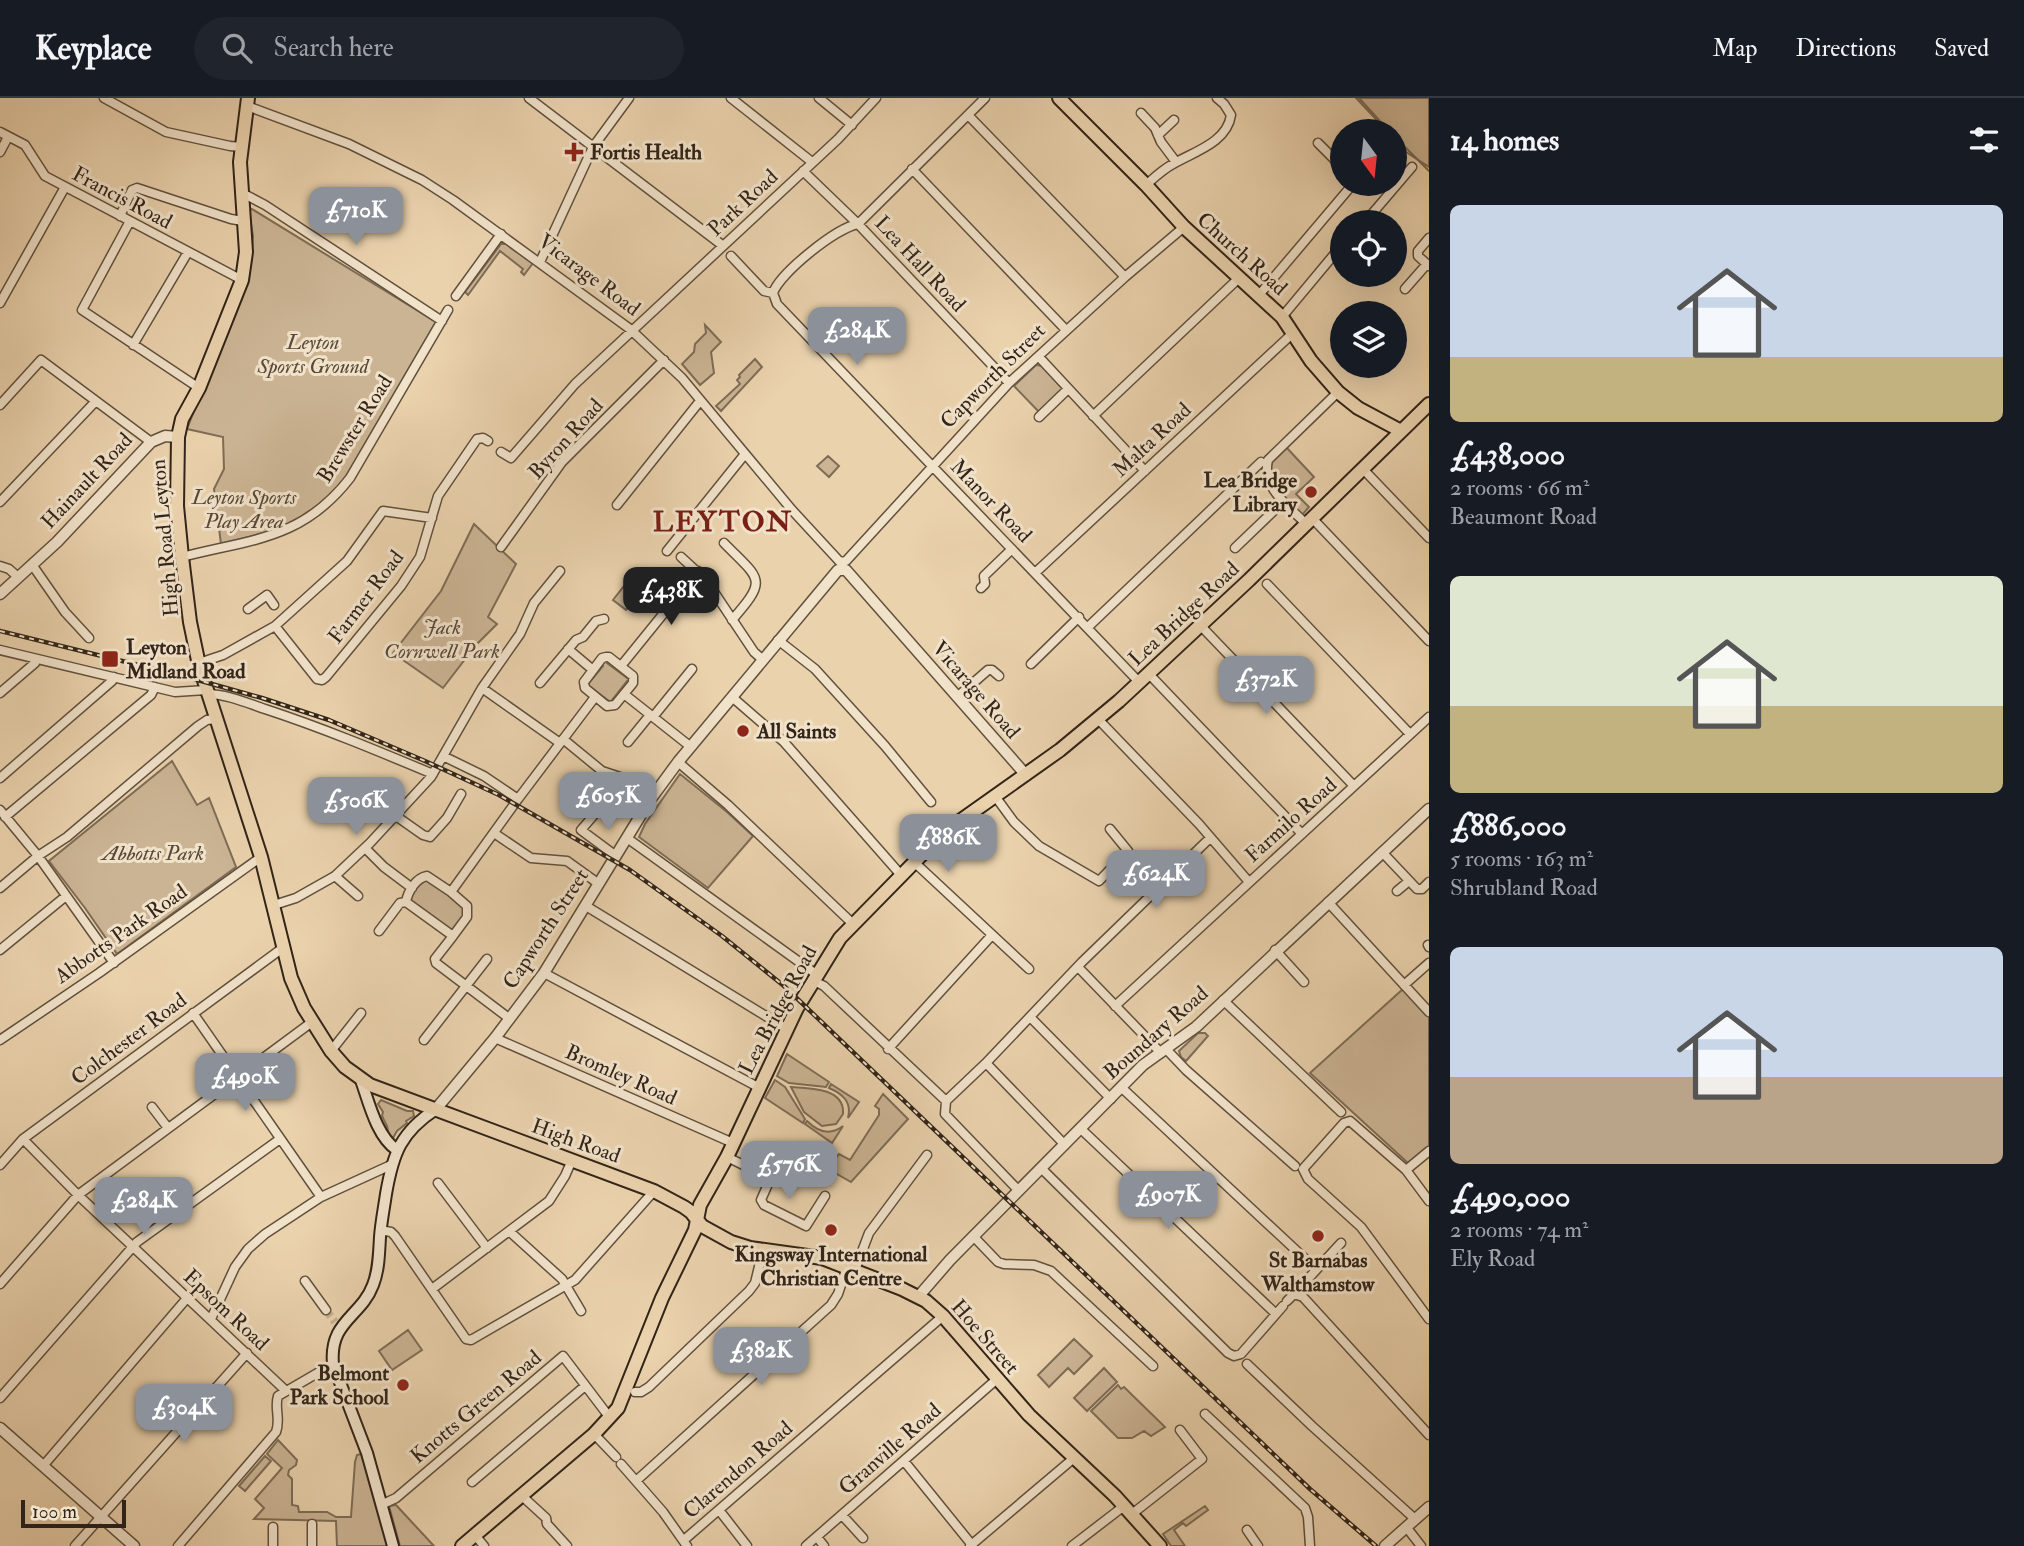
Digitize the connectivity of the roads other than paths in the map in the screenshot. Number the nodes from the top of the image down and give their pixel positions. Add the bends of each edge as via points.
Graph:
1 (104, 98) edge
2 (529, 98) edge
3 (629, 98) edge
4 (731, 98) edge
5 (819, 98) edge
6 (876, 98) edge
7 (985, 98) edge
8 (1059, 98) edge
9 (1217, 98) edge
10 (247, 102) edge
11 (1141, 113) dead end
12 (968, 115) junction
13 (1174, 120) dead end
14 (852, 125) junction
15 (4, 135) edge
16 (1158, 135) junction
17 (1318, 143) dead end
18 (242, 147) junction
19 (593, 147) junction
20 (0, 152) edge
21 (1330, 155) edge
22 (813, 162) junction
23 (1176, 162) junction
24 (1412, 167) dead end
25 (912, 169) junction
26 (803, 171) junction
27 (1146, 185) junction
28 (65, 187) junction
29 (242, 195) junction
30 (1343, 196) edge
31 (1375, 210) edge
32 (120, 216) junction
33 (130, 221) junction
34 (243, 221) junction
35 (858, 224) junction
36 (1184, 227) junction
37 (501, 234) junction
38 (1429, 239) edge
39 (722, 245) junction
40 (188, 252) junction
41 (731, 257) dead end
42 (1330, 260) edge
43 (540, 262) junction
44 (1428, 265) edge
45 (1125, 277) junction
46 (1239, 278) junction
47 (242, 280) junction
48 (1405, 289) dead end
49 (773, 293) junction
50 (1259, 295) junction
51 (456, 296) dead end
52 (0, 303) edge
53 (448, 310) dead end
54 (1282, 317) junction
55 (442, 321) junction
56 (1066, 330) junction
57 (632, 332) junction
58 (1293, 333) junction
59 (133, 345) junction
60 (1039, 356) junction
61 (664, 360) junction
62 (1009, 383) junction
63 (199, 388) junction
64 (1068, 388) junction
65 (1338, 392) junction
66 (700, 401) junction
67 (94, 402) junction
68 (0, 405) edge
69 (1426, 413) edge
70 (1093, 415) junction
71 (1039, 418) dead end
72 (1401, 431) junction
73 (178, 437) junction
74 (488, 441) dead end
75 (151, 442) junction
76 (501, 452) dead end
77 (745, 454) junction
78 (932, 464) junction
79 (1259, 468) dead end
80 (1363, 469) junction
81 (1144, 471) junction
82 (0, 502) edge
83 (1283, 502) junction
84 (617, 505) dead end
85 (432, 518) junction
86 (1309, 521) junction
87 (1429, 538) edge
88 (724, 543) dead end
89 (501, 547) dead end
90 (1012, 548) junction
91 (1235, 548) dead end
92 (182, 557) junction
93 (0, 566) edge
94 (33, 566) junction
95 (841, 566) junction
96 (561, 571) dead end
97 (698, 571) junction
98 (1035, 573) junction
99 (18, 577) junction
100 (1267, 584) dead end
101 (981, 589) dead end
102 (631, 590) dead end
103 (0, 594) edge
104 (676, 599) junction
105 (248, 609) dead end
106 (279, 612) junction
107 (1079, 617) junction
108 (604, 619) dead end
109 (732, 620) junction
110 (1200, 625) junction
111 (275, 626) junction
112 (1088, 627) junction
113 (89, 638) dead end
114 (778, 640) junction
115 (1429, 641) edge
116 (568, 649) junction
117 (0, 650) edge
118 (37, 659) junction
119 (762, 659) junction
120 (199, 663) junction
121 (1031, 664) dead end
122 (621, 666) junction
123 (692, 669) dead end
124 (593, 670) junction
125 (999, 676) dead end
126 (114, 677) junction
127 (1144, 678) junction
128 (540, 683) dead end
129 (155, 687) junction
130 (482, 688) junction
131 (207, 692) junction
132 (0, 693) edge
133 (624, 694) junction
134 (595, 697) junction
135 (732, 697) junction
136 (957, 697) junction
137 (652, 716) junction
138 (1429, 717) edge
139 (215, 719) junction
140 (1098, 719) junction
141 (1410, 734) junction
142 (561, 741) junction
143 (628, 743) dead end
144 (691, 747) junction
145 (444, 757) junction
146 (678, 762) junction
147 (433, 774) junction
148 (1026, 775) junction
149 (0, 778) edge
150 (1354, 786) junction
151 (461, 794) dead end
152 (995, 796) junction
153 (517, 799) junction
154 (650, 800) junction
155 (931, 802) dead end
156 (600, 808) dead end
157 (1429, 808) edge
158 (3, 813) edge
159 (397, 816) junction
160 (1110, 829) dead end
161 (494, 833) junction
162 (1302, 834) junction
163 (627, 838) junction
164 (1210, 838) junction
165 (365, 848) junction
166 (1382, 852) junction
167 (38, 856) junction
168 (616, 856) junction
169 (261, 857) junction
170 (913, 861) junction
171 (901, 875) junction
172 (335, 876) junction
173 (1409, 881) junction
174 (1249, 882) junction
175 (1429, 882) edge
176 (599, 884) junction
177 (0, 888) edge
178 (412, 888) junction
179 (1397, 891) dead end
180 (452, 892) junction
181 (66, 896) junction
182 (358, 896) dead end
183 (406, 902) junction
184 (1328, 902) junction
185 (274, 905) junction
186 (586, 906) junction
187 (852, 923) junction
188 (379, 931) dead end
189 (992, 935) junction
190 (453, 936) junction
191 (284, 947) junction
192 (0, 950) edge
193 (1275, 950) junction
194 (488, 959) dead end
195 (114, 962) junction
196 (1429, 962) edge
197 (1078, 967) junction
198 (1029, 970) dead end
199 (544, 973) junction
200 (814, 977) junction
201 (1304, 982) dead end
202 (1404, 985) junction
203 (466, 986) junction
204 (1223, 1000) junction
205 (1115, 1006) junction
206 (1429, 1012) edge
207 (193, 1013) junction
208 (361, 1013) dead end
209 (1030, 1017) junction
210 (510, 1019) junction
211 (312, 1022) junction
212 (787, 1029) junction
213 (495, 1038) junction
214 (0, 1040) edge
215 (424, 1040) dead end
216 (888, 1049) junction
217 (331, 1051) junction
218 (1163, 1051) junction
219 (986, 1063) junction
220 (237, 1077) junction
221 (361, 1080) junction
222 (758, 1087) junction
223 (1122, 1088) junction
224 (379, 1089) junction
225 (1111, 1099) junction
226 (946, 1101) junction
227 (370, 1102) junction
228 (152, 1107) dead end
229 (436, 1109) junction
230 (1341, 1112) dead end
231 (168, 1128) junction
232 (1081, 1129) junction
233 (23, 1139) junction
234 (280, 1139) junction
235 (733, 1143) junction
236 (1065, 1145) junction
237 (397, 1150) junction
238 (1429, 1151) edge
239 (927, 1155) dead end
240 (727, 1157) junction
241 (572, 1160) junction
242 (0, 1165) edge
243 (391, 1165) junction
244 (1041, 1168) junction
245 (1299, 1168) junction
246 (1406, 1170) junction
247 (438, 1183) dead end
248 (654, 1191) junction
249 (1019, 1191) junction
250 (78, 1195) junction
251 (825, 1196) dead end
252 (321, 1197) junction
253 (1429, 1201) edge
254 (696, 1218) junction
255 (380, 1230) junction
256 (509, 1231) junction
257 (974, 1236) junction
258 (1341, 1243) dead end
259 (133, 1247) junction
260 (487, 1248) junction
261 (762, 1250) junction
262 (851, 1268) junction
263 (1316, 1269) junction
264 (1306, 1281) dead end
265 (305, 1282) dead end
266 (0, 1284) edge
267 (566, 1286) junction
268 (432, 1289) junction
269 (188, 1297) junction
270 (918, 1297) junction
271 (326, 1310) tunnel mouth
272 (580, 1311) dead end
273 (1275, 1313) junction
274 (943, 1316) junction
275 (211, 1319) junction
276 (1429, 1319) edge
277 (247, 1353) junction
278 (333, 1364) junction
279 (1247, 1364) dead end
280 (1153, 1367) dead end
281 (997, 1379) junction
282 (585, 1386) junction
283 (285, 1390) junction
284 (635, 1392) dead end
285 (0, 1398) edge
286 (1205, 1414) dead end
287 (610, 1418) junction
288 (0, 1428) edge
289 (1180, 1430) dead end
290 (594, 1434) junction
291 (1429, 1435) edge
292 (1074, 1458) junction
293 (904, 1461) junction
294 (43, 1466) junction
295 (636, 1481) junction
296 (472, 1482) dead end
297 (522, 1496) junction
298 (383, 1504) junction
299 (1429, 1507) edge
300 (719, 1510) junction
301 (1128, 1510) junction
302 (842, 1514) junction
303 (101, 1517) junction
304 (1415, 1520) junction
305 (312, 1524) dead end
306 (273, 1527) dead end
307 (1407, 1528) junction
308 (1247, 1530) dead end
309 (817, 1537) junction
310 (863, 1538) dead end
311 (480, 1541) edge
312 (685, 1543) edge
313 (971, 1545) edge
314 (75, 1546) edge
315 (134, 1546) edge
316 (178, 1546) edge
317 (273, 1546) edge
318 (312, 1546) edge
319 (394, 1546) edge
320 (462, 1546) edge
321 (568, 1546) edge
322 (747, 1546) edge
323 (806, 1546) edge
324 (824, 1546) edge
325 (1072, 1546) edge
326 (1160, 1546) edge
327 (1258, 1546) edge
328 (1310, 1546) edge
329 (1385, 1546) edge
330 (1421, 1546) edge

1 - 18 street via 166,132
2 - 19 street
3 - 19 street
4 - 22 street
5 - 14 street
6 - 14 street, Park Road
7 - 12 street
8 - 27 main road, Church Road
9 - 23 street via 1229,110 1230,124 1208,145
10 - 18 main road, High Road Leyton
10 - 37 street, Vicarage Road via 397,166
11 - 16 street
12 - 25 street
12 - 45 street
13 - 16 street
14 - 22 street, Park Road
15 - 20 street
15 - 28 street, Francis Road via 24,145 45,176
16 - 23 street
17 - 21 street
18 - 29 main road, High Road Leyton
19 - 39 street
19 - 43 street
22 - 26 street, Park Road
23 - 27 street
24 - 31 street
25 - 35 street
25 - 56 street
26 - 35 street, Lea Hall Road
26 - 39 street, Park Road
27 - 36 main road, Church Road
28 - 32 street, Francis Road
28 - 52 street
29 - 34 main road, High Road Leyton
29 - 55 street via 265,205
30 - 50 street
32 - 33 street, Francis Road
32 - 34 street via 137,188
33 - 40 street, Francis Road
33 - 59 street via 82,310
34 - 47 main road, High Road Leyton via 246,253
35 - 49 street via 841,229 806,255
35 - 62 street, Lea Hall Road
36 - 45 street, Capworth Street
36 - 46 main road, Church Road
37 - 43 street, Vicarage Road
37 - 51 street
38 - 44 street via 1418,251
39 - 57 street, Park Road
40 - 47 street, Francis Road
40 - 59 street
41 - 49 street, Manor Road via 764,290
42 - 54 street
43 - 57 street, Vicarage Road
44 - 48 street
45 - 56 street, Capworth Street
46 - 50 main road, Church Road
46 - 70 street
47 - 63 main road, High Road Leyton
49 - 78 street, Manor Road via 777,304
50 - 54 main road, Church Road
53 - 55 street, Brewster Road
54 - 58 main road, Church Road
55 - 92 street, Brewster Road via 350,478 330,500 280,534
56 - 60 street, Capworth Street
57 - 61 street, Vicarage Road
57 - 76 street via 575,384 511,458
58 - 65 main road, Church Road
58 - 81 street, Malta Road
59 - 63 street
60 - 62 street, Capworth Street
60 - 64 street
61 - 66 street, Vicarage Road
61 - 89 street, Byron Road via 562,462
62 - 78 street, Capworth Street
63 - 73 main road, High Road Leyton
64 - 70 street
64 - 71 street
65 - 72 main road, Church Road
65 - 83 street via 1269,458 1267,476
66 - 77 street, Vicarage Road
66 - 84 street
67 - 68 street via 41,360
67 - 75 street
67 - 82 street
69 - 72 main road, Lea Bridge Road
70 - 81 street
72 - 80 main road, Lea Bridge Road
73 - 75 street, Hainault Road
73 - 92 main road, High Road Leyton
74 - 85 street, Farmer Road via 477,439 438,496
75 - 94 street, Hainault Road
77 - 95 street, Vicarage Road
77 - 97 street via 674,552
78 - 90 street, Manor Road
78 - 95 street, Capworth Street
79 - 112 street
80 - 86 main road, Lea Bridge Road
80 - 87 street
81 - 98 street, Malta Road
83 - 86 street
83 - 91 street
85 - 106 street via 388,510 379,514 347,561
85 - 111 street, Farmer Road via 419,557 401,586 322,680
86 - 110 main road, Lea Bridge Road
86 - 115 street
88 - 109 street via 752,572 756,584 752,597
90 - 98 street, Manor Road
90 - 101 street via 984,576
92 - 120 main road, High Road Leyton
93 - 99 street
94 - 99 street, Hainault Road
94 - 113 street
95 - 114 street, Capworth Street
95 - 136 street, Vicarage Road
96 - 130 street via 534,603 520,634
97 - 104 street
97 - 109 street
98 - 107 street, Manor Road
99 - 103 street, Hainault Road
100 - 141 street
102 - 104 street via 645,573
104 - 122 street
105 - 106 street via 267,595
106 - 111 street
107 - 112 street, Manor Road
107 - 121 street
108 - 116 street via 596,621
109 - 119 street
110 - 127 main road, Lea Bridge Road
110 - 150 street
111 - 120 street
112 - 127 street, Manor Road
114 - 119 street, Capworth Street
114 - 155 street via 815,669
116 - 124 street
116 - 128 street
117 - 118 street
118 - 126 street
118 - 132 street
119 - 135 street, Capworth Street
120 - 131 main road, High Road Leyton
122 - 124 street via 609,657 602,658
122 - 133 street via 633,676
123 - 137 street
124 - 134 street via 583,682
125 - 136 street via 988,670
126 - 129 street
126 - 149 street
127 - 140 main road, Lea Bridge Road
127 - 162 street, Manor Road
129 - 131 street via 180,693
129 - 158 street via 151,695
130 - 142 street
130 - 145 street
131 - 139 main road, High Road Leyton
131 - 147 street via 291,717
133 - 134 street via 615,705 607,706
133 - 137 street
134 - 142 street
135 - 144 street, Capworth Street
135 - 171 street via 784,742
136 - 148 street, Vicarage Road
137 - 143 street
137 - 144 street
138 - 141 street, Farmilo Road
139 - 167 street via 198,726
139 - 169 main road, High Road Leyton
140 - 148 main road, Lea Bridge Road
140 - 164 street
141 - 150 street, Farmilo Road
142 - 153 street
142 - 154 street
144 - 146 street, Capworth Street
145 - 147 street
145 - 153 street
146 - 154 street, Capworth Street
146 - 187 street
147 - 159 street
148 - 152 main road, Lea Bridge Road
150 - 162 street, Farmilo Road
151 - 159 street via 430,837
152 - 160 street via 1039,846 1100,881 1128,851
152 - 170 main road, Lea Bridge Road
153 - 161 street
154 - 163 street, Capworth Street
156 - 168 street via 582,830
157 - 166 street, Boundary Road
158 - 167 street
159 - 165 street
161 - 176 street via 531,858 567,861
161 - 180 street
162 - 174 street, Farmilo Road
163 - 168 street, Capworth Street
163 - 200 street
164 - 174 street
164 - 197 street
165 - 172 street
165 - 178 street
166 - 173 street
166 - 184 street, Boundary Road
167 - 177 street
167 - 181 street
168 - 176 street, Capworth Street
169 - 185 main road, High Road Leyton
169 - 195 street, Abbotts Park Road
170 - 171 main road, Lea Bridge Road
170 - 189 street
171 - 187 main road, Lea Bridge Road
172 - 182 street
172 - 185 street
173 - 175 street via 1417,889
173 - 179 street
174 - 205 street, Farmilo Road
176 - 186 street, Capworth Street
178 - 180 street via 427,876
178 - 183 street
180 - 190 street via 469,909
181 - 192 street
181 - 195 street
183 - 188 street via 400,903
183 - 190 street
184 - 193 street, Boundary Road
184 - 202 street
185 - 191 main road, High Road Leyton
186 - 199 street, Capworth Street
186 - 212 street
187 - 200 main road, Lea Bridge Road
189 - 198 street
189 - 216 street
190 - 203 street via 436,963
191 - 207 street, Colchester Road
191 - 211 main road, High Road Leyton via 297,994
193 - 201 street
193 - 204 street, Boundary Road
194 - 203 street
195 - 214 street, Abbotts Park Road
196 - 202 street
197 - 205 street
197 - 209 street
199 - 210 street, Capworth Street
199 - 222 street
200 - 212 main road, Lea Bridge Road
200 - 216 street
202 - 206 street
203 - 210 street
203 - 215 street
204 - 218 street, Boundary Road
204 - 230 street
205 - 218 street
207 - 220 street
207 - 233 street, Colchester Road
208 - 217 street
209 - 219 street
209 - 225 street
210 - 213 street, Capworth Street
211 - 217 main road, High Road Leyton
211 - 220 street
212 - 222 main road, Lea Bridge Road
213 - 229 street, Capworth Street
213 - 235 street, Bromley Road
216 - 226 street
217 - 221 main road, High Road Leyton
218 - 223 street, Boundary Road
218 - 245 street
219 - 226 street
219 - 236 street
220 - 231 street
220 - 234 street
221 - 224 main road, High Road Leyton
221 - 227 main road
222 - 235 main road, Lea Bridge Road
223 - 225 street, Boundary Road
223 - 263 street
224 - 227 main road
224 - 229 main road, High Road Leyton
225 - 232 street, Boundary Road
226 - 249 street via 945,1114
227 - 237 main road via 380,1133
228 - 231 street
229 - 237 main road via 410,1130
229 - 241 main road, High Road
231 - 250 street
232 - 236 street, Boundary Road
232 - 273 street
233 - 242 street, Colchester Road
233 - 250 street, Epsom Road
234 - 252 street
234 - 259 street
235 - 240 main road, Lea Bridge Road
236 - 244 street, Boundary Road
237 - 243 main road
238 - 246 street
239 - 262 street via 869,1233
240 - 251 street via 768,1177 761,1200 806,1226
240 - 254 main road, Lea Bridge Road
241 - 248 main road, High Road
241 - 256 street via 554,1195
243 - 252 street
243 - 255 main road
244 - 249 street, Boundary Road
244 - 273 street via 1228,1353 1239,1355
245 - 246 street via 1348,1121
245 - 276 street via 1357,1222
246 - 253 street
247 - 260 street
248 - 254 main road, High Road
248 - 267 street
249 - 257 street, Boundary Road
250 - 259 street, Epsom Road
250 - 266 street
252 - 275 street via 248,1249 235,1266
254 - 261 main road, Hoe Street via 726,1240
254 - 287 main road, Lea Bridge Road via 695,1230 662,1298 620,1405
255 - 268 street via 395,1236
255 - 278 main road via 372,1288 339,1322
256 - 260 street
256 - 267 street
257 - 270 street, Boundary Road
257 - 280 street via 998,1262 1051,1271
258 - 263 street
259 - 269 street, Epsom Road
259 - 285 street
260 - 268 street
261 - 262 main road, Hoe Street via 817,1257
261 - 284 street via 749,1291 649,1387
262 - 270 main road, Hoe Street
262 - 295 street via 831,1305
263 - 264 street
265 - 271 street
267 - 268 street via 471,1340
267 - 272 street
269 - 275 street, Epsom Road
269 - 294 street
270 - 274 main road, Hoe Street
273 - 291 street via 1297,1293 1303,1297
274 - 281 main road, Hoe Street
274 - 300 street, Clarendon Road
275 - 277 street, Epsom Road
277 - 283 street, Epsom Road
277 - 303 street
278 - 283 street
278 - 298 main road
279 - 304 street
281 - 292 main road, Hoe Street
281 - 293 street, Granville Road
282 - 287 street, Knotts Green Road
282 - 296 street
282 - 298 street, Knotts Green Road via 563,1356 396,1498
283 - 316 street via 276,1402 276,1432
286 - 328 street via 1305,1508
287 - 290 main road, Lea Bridge Road
288 - 294 street
289 - 301 street via 1202,1459
290 - 295 street
290 - 297 main road, Lea Bridge Road
292 - 301 main road, Hoe Street
292 - 313 street
293 - 302 street, Granville Road
293 - 313 street
294 - 303 street
295 - 312 street
297 - 311 main road, Lea Bridge Road
297 - 321 street via 547,1518 547,1524
298 - 319 main road
299 - 304 street
300 - 312 street, Clarendon Road
300 - 322 street
301 - 325 street
301 - 326 main road, Hoe Street
302 - 309 street, Granville Road
302 - 310 street
303 - 314 street
303 - 315 street
304 - 307 street
305 - 318 street
306 - 317 street
307 - 329 street
307 - 330 street
308 - 327 street
309 - 323 street, Granville Road
309 - 324 street
311 - 320 main road, Lea Bridge Road

